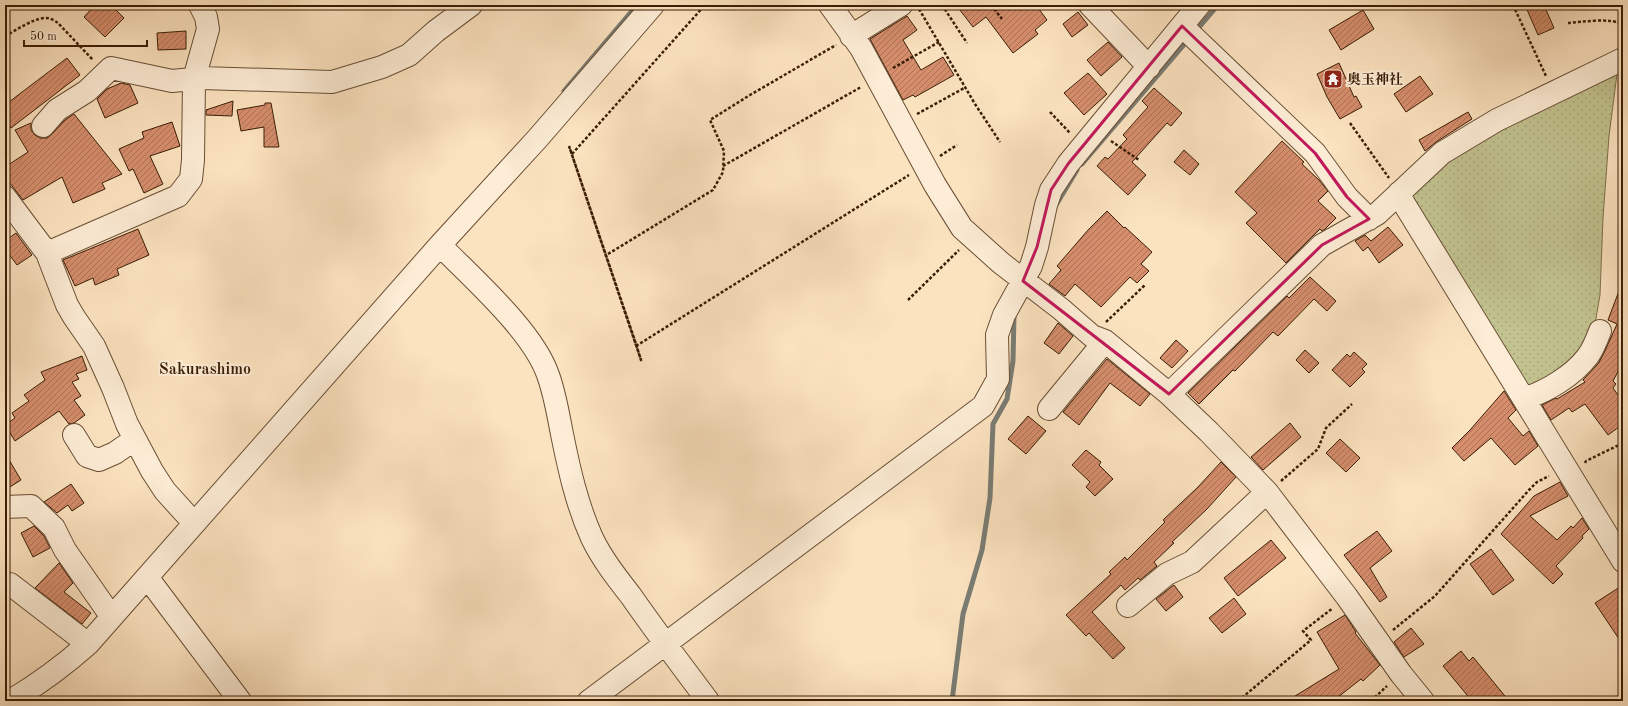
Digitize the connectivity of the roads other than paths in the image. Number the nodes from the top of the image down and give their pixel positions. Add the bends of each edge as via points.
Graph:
1 (200, 5) edge
2 (471, 5) edge
3 (653, 5) edge
4 (830, 5) edge
5 (901, 5) edge
6 (1090, 5) edge
7 (1199, 5) edge
8 (1182, 26) junction
9 (852, 36) junction
10 (1623, 59) edge
11 (1149, 67) junction
12 (194, 79) junction
13 (43, 126) dead end
14 (1399, 193) junction
15 (5, 197) edge
16 (1369, 219) junction
17 (440, 245) junction
18 (47, 253) junction
19 (1023, 281) junction
20 (1600, 331) dead end
21 (1098, 339) junction
22 (1170, 394) junction
23 (1524, 399) junction
24 (1049, 409) dead end
25 (74, 435) dead end
26 (135, 440) junction
27 (1267, 492) junction
28 (5, 507) edge
29 (194, 523) junction
30 (1623, 561) edge
31 (147, 577) junction
32 (10, 584) dead end
33 (1128, 606) dead end
34 (111, 616) junction
35 (88, 644) junction
36 (665, 644) junction
37 (10, 701) edge
38 (240, 701) edge
39 (589, 701) edge
40 (708, 701) edge
41 (1423, 701) edge

1 - 12 street via 208,28
2 - 12 street via 409,55 382,67 332,82
3 - 17 street via 538,138
4 - 9 street
5 - 9 street
6 - 11 street
7 - 8 street
8 - 11 street
8 - 16 street via 1315,153 1347,197
9 - 19 street via 861,48 924,166 962,228
10 - 14 street via 1498,120 1442,153
11 - 19 street via 1068,164 1051,190 1037,247
12 - 13 street via 172,81 111,68 87,91 57,110
12 - 18 street via 191,179 178,196
14 - 16 street
14 - 23 street
15 - 18 street
16 - 22 street via 1322,245
17 - 29 street
17 - 36 street via 500,306 532,344 548,373 571,477 592,538
18 - 26 street via 67,305 94,346
19 - 21 street
19 - 36 street via 1002,322 998,335 998,379 983,406
20 - 23 street via 1596,342 1580,364 1559,381
21 - 22 street
21 - 24 street
22 - 27 street
23 - 30 street
25 - 26 street via 87,456 99,460
26 - 29 street via 165,491
27 - 33 street via 1192,562 1167,574
27 - 41 street via 1348,597 1377,641
28 - 34 street via 31,506 54,528 65,550
29 - 31 street
31 - 34 street
31 - 38 street
32 - 35 street
34 - 35 street
35 - 37 street via 40,684
36 - 39 street
36 - 40 street

